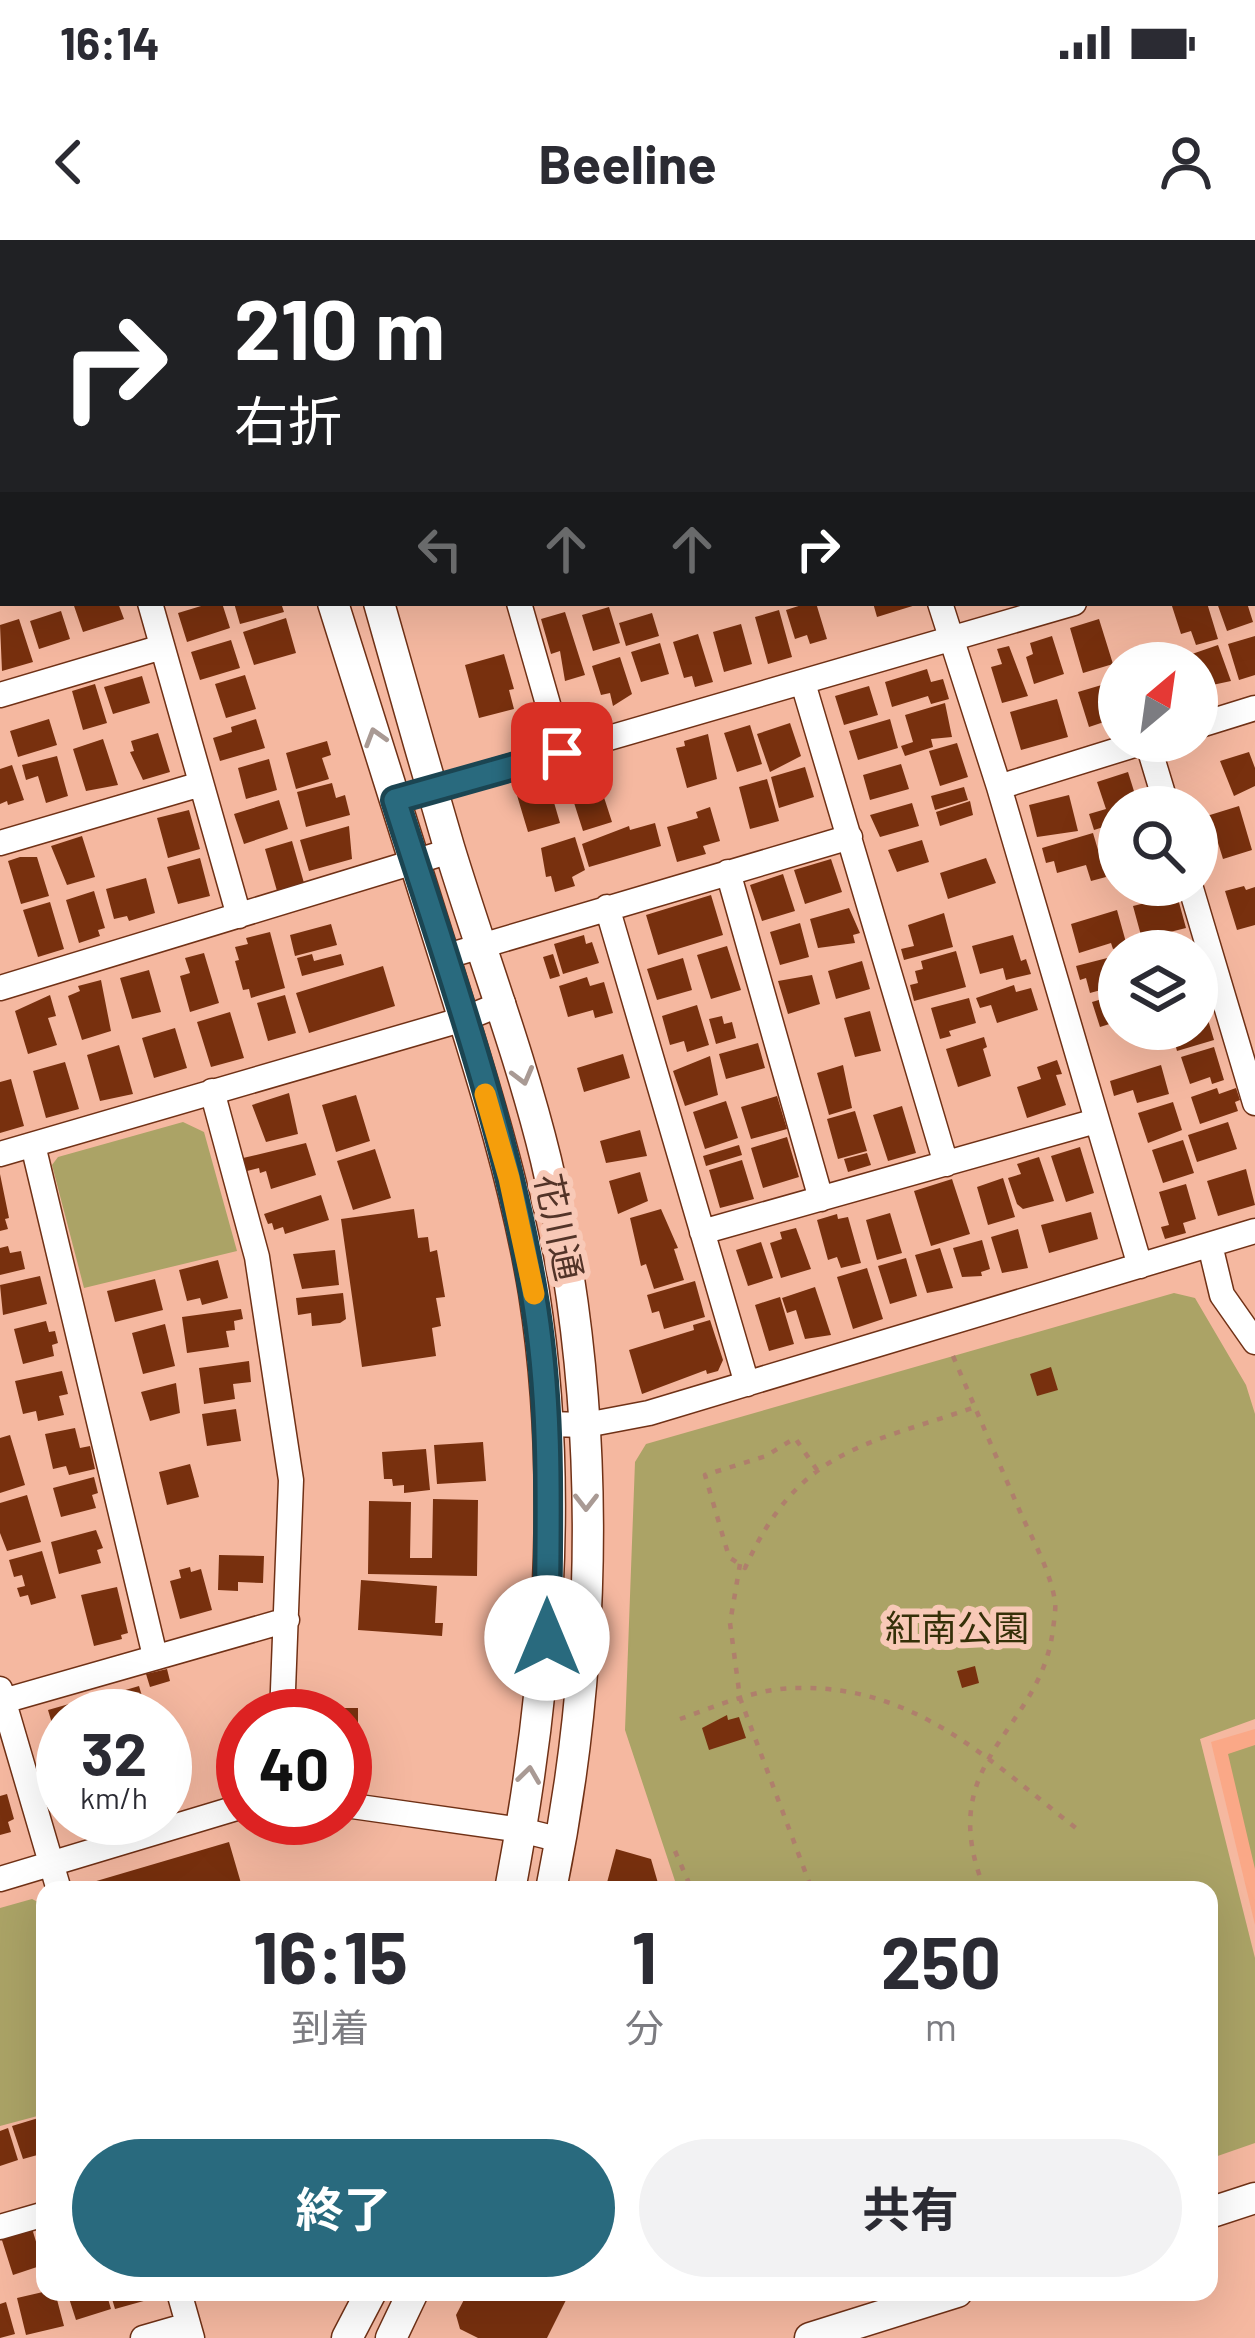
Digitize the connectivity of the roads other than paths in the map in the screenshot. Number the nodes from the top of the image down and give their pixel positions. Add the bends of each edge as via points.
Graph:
1 (151, 606) edge
2 (335, 606) edge
3 (380, 606) edge
4 (520, 606) edge
5 (941, 606) edge
6 (1064, 606) edge
7 (951, 639) junction
8 (162, 647) junction
9 (803, 683) junction
10 (0, 694) edge
11 (1255, 708) edge
12 (1218, 719) edge
13 (562, 753) junction
14 (1098, 756) edge
15 (201, 784) junction
16 (999, 787) junction
17 (432, 788) junction
18 (395, 800) junction
19 (850, 837) junction
20 (0, 843) edge
21 (450, 851) junction
22 (414, 861) junction
23 (728, 872) junction
24 (1197, 906) edge
25 (607, 907) junction
26 (238, 916) junction
27 (482, 943) junction
28 (444, 957) junction
29 (0, 988) edge
30 (503, 1003) junction
31 (464, 1018) junction
32 (1249, 1064) edge
33 (212, 1091) junction
34 (1255, 1103) edge
35 (1096, 1121) junction
36 (32, 1144) junction
37 (0, 1154) edge
38 (946, 1163) junction
39 (821, 1199) junction
40 (1255, 1231) edge
41 (703, 1232) junction
42 (1210, 1245) junction
43 (1140, 1266) junction
44 (1255, 1342) edge
45 (747, 1384) junction
46 (548, 1424) junction
47 (586, 1425) junction
48 (287, 1620) junction
49 (155, 1656) junction
50 (283, 1689) edge
51 (1, 1697) edge
52 (372, 1809) edge
53 (216, 1814) edge
54 (521, 1830) junction
55 (561, 1840) junction
56 (51, 1864) junction
57 (0, 1879) edge
58 (56, 1881) edge
59 (512, 1881) edge
60 (553, 1881) edge
61 (1255, 2198) edge
62 (1218, 2210) edge
63 (36, 2217) edge
64 (0, 2227) edge
65 (181, 2301) edge
66 (366, 2301) edge
67 (409, 2301) edge
68 (928, 2301) edge
69 (190, 2331) edge
70 (143, 2338) edge
71 (347, 2338) edge
72 (391, 2338) edge
73 (810, 2338) edge

1 - 8 street
18 -> 2 street, 花川通
3 - 17 street, 花川通
4 - 13 street
5 - 7 street
6 - 7 street
7 - 9 street
7 - 16 street
8 - 10 street
8 - 15 street
9 - 13 street
9 - 19 street
11 - 12 street
13 - 17 street
14 - 16 street
15 - 20 street
15 - 26 street
16 - 35 street
17 - 18 street
17 - 21 street, 花川通
18 - 22 street, 花川通
19 - 23 street
19 - 38 street
21 - 22 street
21 - 27 street, 花川通
22 - 26 street
22 - 28 street, 花川通
23 - 25 street
23 - 39 street
24 - 32 street
25 - 27 street
25 - 41 street
26 - 29 street
27 - 28 street
27 - 30 street, 花川通
28 - 31 street, 花川通
30 - 31 street
30 -> 47 street, 花川通 via 550,1181
31 - 33 street
31 - 46 street, 花川通 via 534,1294
32 - 34 street
33 - 36 street
33 - 48 street via 257,1257 291,1480
35 - 38 street
35 - 43 street
36 - 37 street
36 - 49 street
38 - 39 street
39 - 41 street
40 - 42 street
41 - 45 street
42 - 43 street
42 - 44 street via 1222,1295
43 - 45 street
45 - 47 street
46 - 47 street
54 -> 46 street, 花川通 via 547,1638
47 -> 55 street, 花川通 via 586,1646
48 - 49 street
48 - 50 street
49 - 51 street
51 - 56 street
52 - 54 street
53 - 56 street
54 - 55 street
54 - 59 street, 花川通
55 - 60 street, 花川通
56 - 57 street
56 - 58 street
61 - 62 street
63 - 64 street
65 - 69 street
66 - 71 street
67 - 72 street
68 - 73 street
69 - 70 street

